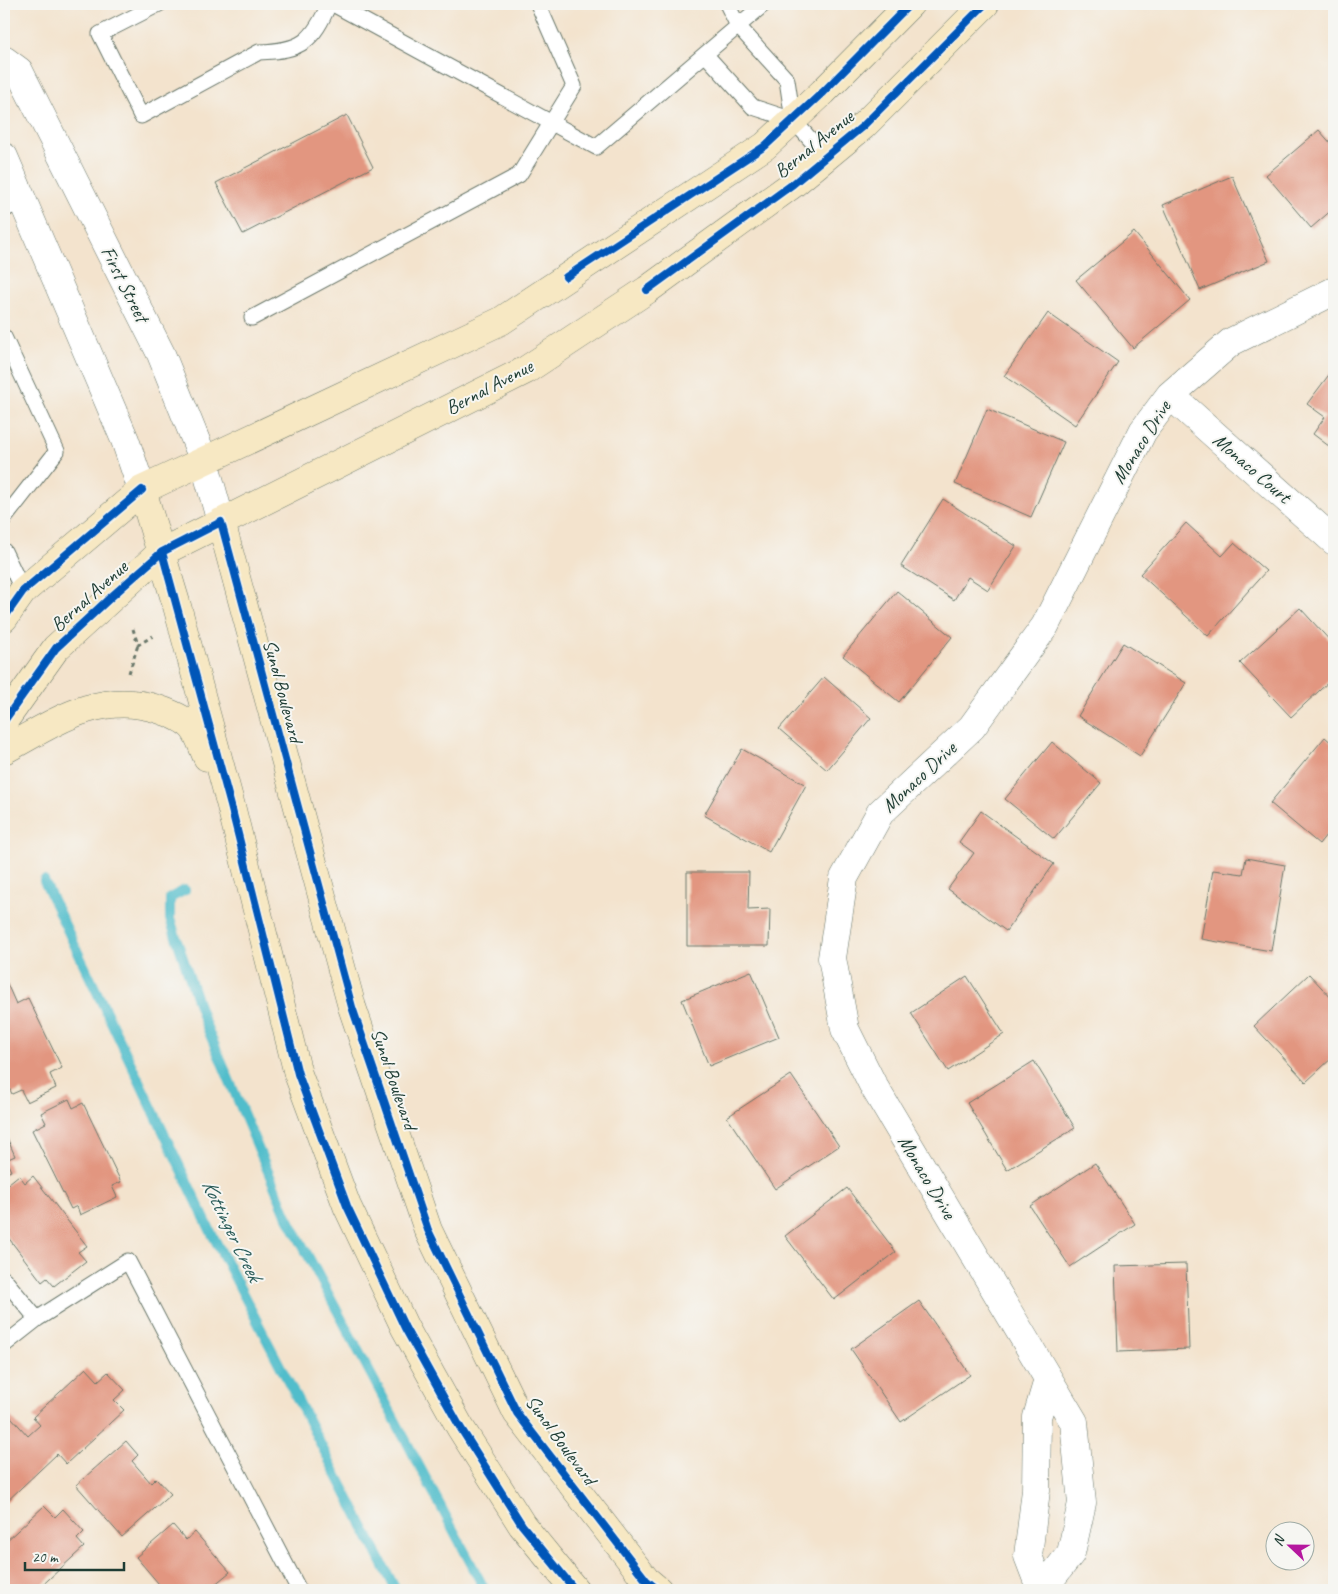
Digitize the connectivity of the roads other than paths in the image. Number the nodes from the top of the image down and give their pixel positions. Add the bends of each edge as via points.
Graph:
1 (159, 4) edge
2 (329, 4) edge
3 (333, 4) edge
4 (538, 4) edge
5 (727, 4) edge
6 (764, 4) edge
7 (910, 4) edge
8 (986, 4) edge
9 (738, 26) junction
10 (706, 54) junction
11 (4, 60) edge
12 (793, 120) junction
13 (552, 123) junction
14 (4, 157) edge
15 (826, 157) junction
16 (14, 205) edge
17 (1334, 291) edge
18 (252, 318) dead end
19 (4, 337) edge
20 (1170, 395) junction
21 (204, 461) junction
22 (142, 490) junction
23 (4, 519) edge
24 (221, 522) junction
25 (1334, 541) edge
26 (4, 551) edge
27 (162, 552) junction
28 (23, 591) junction
29 (4, 618) edge
30 (4, 721) edge
31 (4, 750) edge
32 (231, 806) junction
33 (4, 1279) edge
34 (37, 1319) junction
35 (4, 1345) edge
36 (1048, 1380) junction
37 (299, 1590) edge
38 (575, 1590) edge
39 (658, 1590) edge
40 (1041, 1590) edge

1 - 2 lane via 100,34 141,116 259,52 279,52 310,38
3 - 13 lane
4 - 13 lane via 574,86
5 - 9 lane
6 - 9 lane
7 - 12 main road, Bernal Avenue
8 - 15 main road, Bernal Avenue via 863,126
9 - 10 lane
9 - 12 lane via 787,80
10 - 12 lane via 753,107
10 - 13 lane via 596,147
11 - 21 street, First Street via 19,71 161,354
12 - 15 lane
12 - 21 main road, Bernal Avenue via 765,146 501,321
13 - 18 lane via 519,175
14 - 16 street
15 - 24 main road, Bernal Avenue via 794,184 654,284 526,370
16 - 22 street via 125,440
17 - 20 street, Monaco Drive via 1231,342
19 - 23 lane via 58,451
20 - 25 street, Monaco Court
20 - 36 street, Monaco Drive via 1143,431 1045,626 972,727 880,813 844,878 832,958 845,1029 873,1085
21 - 22 main road, Bernal Avenue
21 - 24 street, First Street
22 - 27 main road
22 - 28 main road, Bernal Avenue
24 - 27 main road, Bernal Avenue
24 - 39 main road, Sunol Boulevard via 352,1007 428,1230 517,1413 646,1580
26 - 28 lane
27 - 30 main road, Bernal Avenue via 56,648
27 - 32 main road
28 - 29 main road, Bernal Avenue
31 - 32 main road via 69,715 110,702 144,704 172,713 194,729
32 - 38 main road via 298,1074 347,1206 405,1328 460,1427 522,1525
33 - 34 lane
34 - 35 lane
34 - 37 lane via 128,1261
36 - 40 street, Monaco Drive via 1037,1417 1036,1490 1028,1556
36 - 40 street, Monaco Drive via 1074,1422 1082,1503 1071,1553

